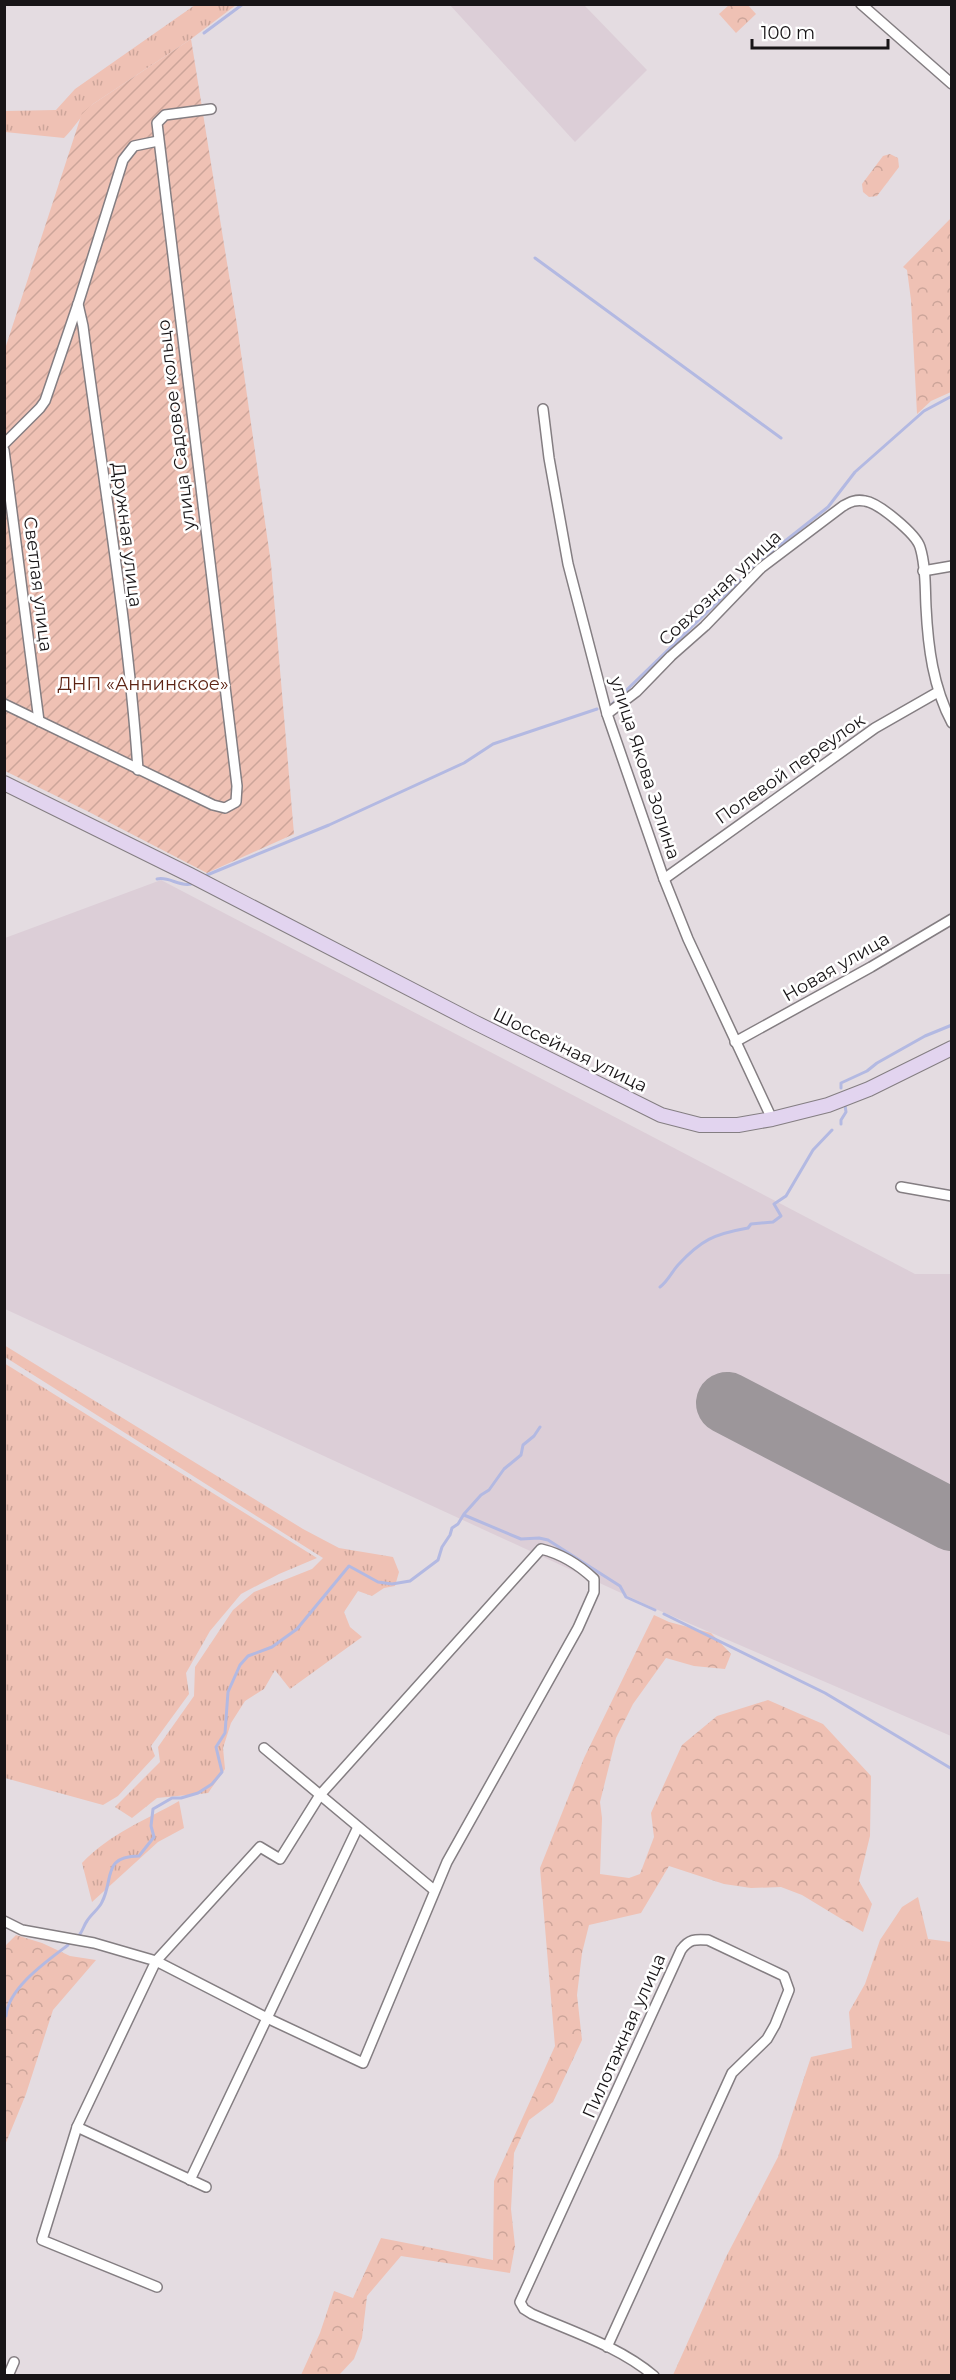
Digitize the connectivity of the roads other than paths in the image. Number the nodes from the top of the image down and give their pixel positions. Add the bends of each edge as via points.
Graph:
1 (861, 4) edge
2 (951, 84) edge
3 (211, 109) dead end
4 (158, 141) junction
5 (78, 304) junction
6 (543, 409) dead end
7 (4, 444) edge
8 (4, 450) edge
9 (951, 566) edge
10 (923, 571) junction
11 (938, 692) junction
12 (4, 704) edge
13 (607, 714) junction
14 (39, 721) junction
15 (951, 723) edge
16 (138, 770) junction
17 (4, 783) edge
18 (664, 879) junction
19 (951, 919) edge
20 (735, 1042) junction
21 (951, 1048) edge
22 (772, 1119) junction
23 (901, 1187) dead end
24 (951, 1196) edge
25 (264, 1748) dead end
26 (320, 1795) junction
27 (358, 1827) junction
28 (434, 1890) junction
29 (8, 1923) edge
30 (4, 1934) edge
31 (156, 1961) junction
32 (267, 2018) junction
33 (77, 2127) junction
34 (190, 2180) junction
35 (206, 2187) dead end
36 (156, 2287) dead end
37 (606, 2347) junction
38 (14, 2362) dead end
39 (8, 2376) edge
40 (654, 2376) edge

1 - 2 street
3 - 4 street via 165,115 157,123
4 - 5 street via 134,146 123,160
4 - 16 street, улица Садовое кольцо via 236,774 236,802 230,807 219,807
5 - 7 street via 45,401
5 - 16 street, Дружная улица via 117,579
6 - 13 street, улица Якова Золина via 568,564
8 - 14 street, Светлая улица
9 - 10 street
10 - 11 street via 927,628
10 - 13 street, Совхозная улица via 920,545 894,518 865,501 853,501 761,568 636,692
11 - 15 street
11 - 18 street, Полевой переулок via 875,728
12 - 14 street, улица Садовое кольцо
13 - 18 street, улица Якова Золина
14 - 16 street, улица Садовое кольцо
17 - 22 main road, Шоссейная улица via 661,1115 700,1125 738,1125
18 - 20 street, улица Якова Золина
19 - 20 street, Новая улица
20 - 22 street, улица Якова Золина
21 - 22 main road, Шоссейная улица via 828,1105
23 - 24 street
25 - 26 street
26 - 27 street
26 - 28 street via 541,1549 559,1553 580,1566 594,1579 594,1592 578,1628
26 - 31 street via 280,1859 260,1847
27 - 28 street
27 - 32 street
28 - 32 street via 363,2062
29 - 30 street
29 - 31 street via 22,1930 94,1943
31 - 32 street
31 - 33 street
32 - 34 street
33 - 34 street
33 - 36 street via 42,2240
34 - 35 street
37 - 37 street, Пилотажная улица via 532,2314 520,2302 681,1950 695,1938 708,1941 784,1976 789,1990 767,2038 732,2073
37 - 40 street, Пилотажная улица
38 - 39 street

